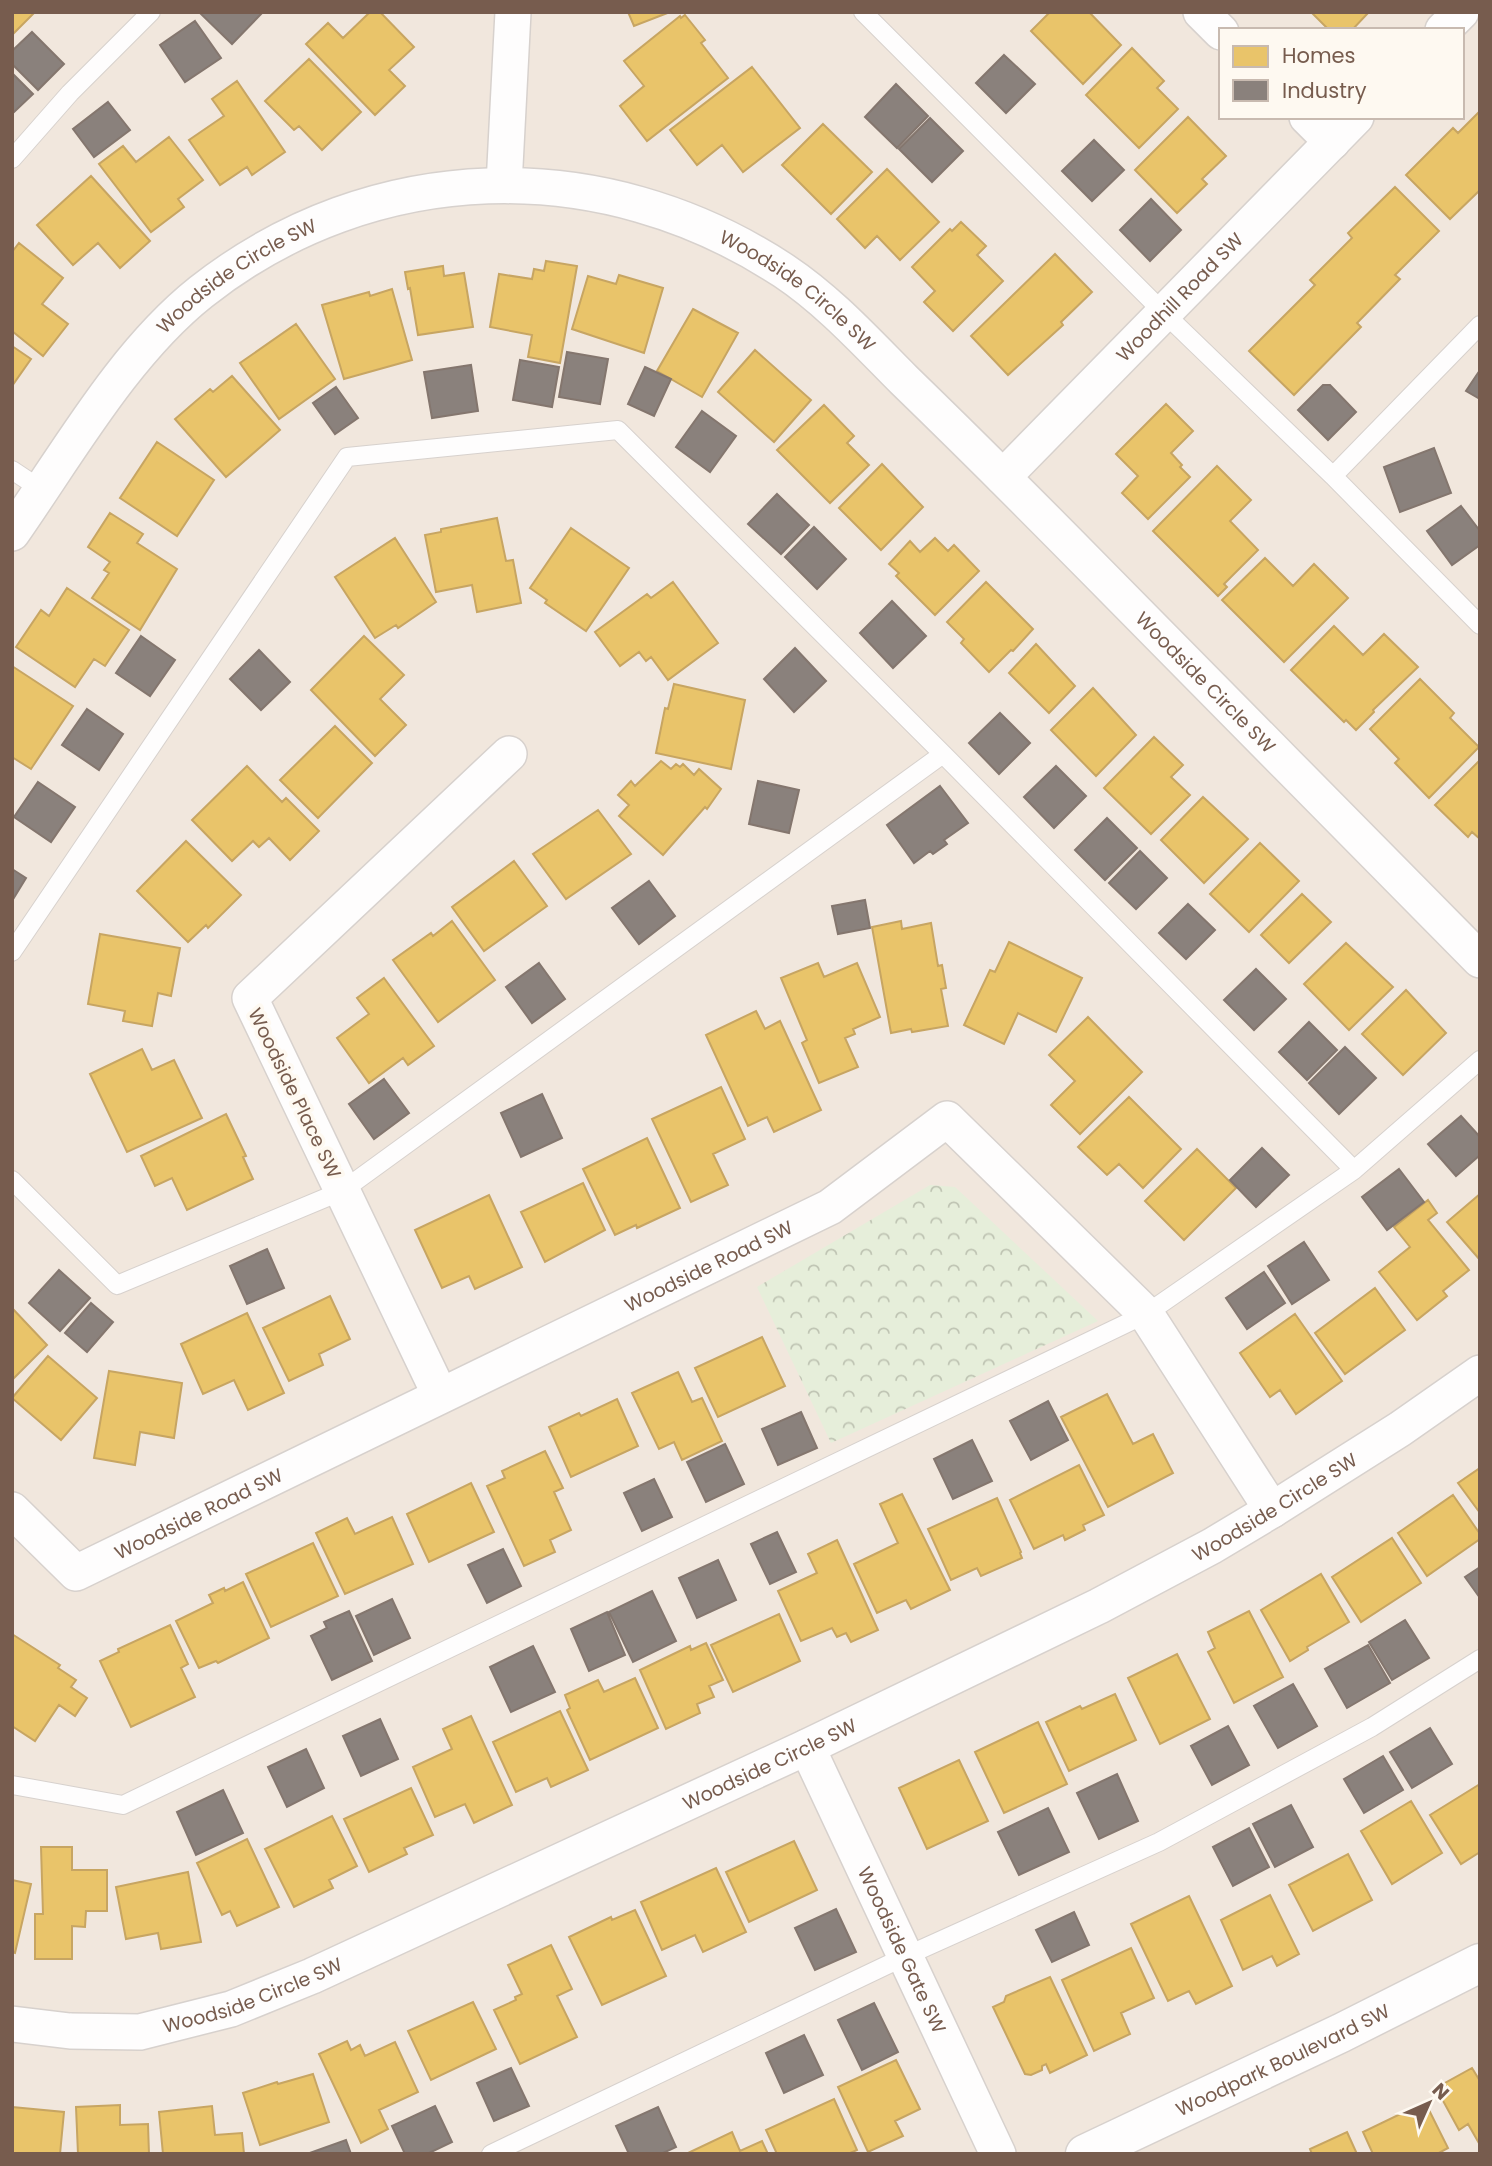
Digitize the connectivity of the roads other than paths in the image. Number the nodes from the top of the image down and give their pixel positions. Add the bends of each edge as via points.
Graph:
1 (151, 12) edge
2 (513, 12) edge
3 (863, 12) edge
4 (1201, 12) edge
5 (1461, 12) edge
6 (1445, 28) edge
7 (1219, 30) edge
8 (1309, 119) edge
9 (1354, 119) edge
10 (1332, 142) junction
11 (12, 159) edge
12 (504, 185) junction
13 (1164, 313) junction
14 (1480, 325) edge
15 (12, 470) edge
16 (1333, 476) junction
17 (1003, 477) junction
18 (42, 490) junction
19 (12, 533) edge
20 (1480, 625) edge
21 (509, 754) dead end
22 (943, 754) junction
23 (12, 951) edge
24 (1480, 960) edge
25 (1480, 1060) edge
26 (1354, 1170) junction
27 (12, 1180) edge
28 (342, 1191) junction
29 (1146, 1314) junction
30 (1480, 1373) edge
31 (440, 1395) junction
32 (12, 1510) edge
33 (1272, 1510) junction
34 (1480, 1659) edge
35 (807, 1747) junction
36 (12, 1785) edge
37 (906, 1956) junction
38 (1480, 1963) edge
39 (12, 2024) edge
40 (491, 2154) edge
41 (998, 2154) edge
42 (1085, 2154) edge

1 - 11 lane
2 - 12 street
3 - 13 lane
4 - 7 street
5 - 6 street
8 - 10 street
9 - 10 street, Woodhill Road SW
10 - 13 street, Woodhill Road SW
12 - 17 street, Woodside Circle SW via 604,194 699,224 744,247 827,304
12 - 18 street, Woodside Circle SW via 410,194 365,206 278,242 238,266 165,324 92,413
13 - 16 lane
13 - 17 street, Woodhill Road SW
14 - 16 lane
15 - 18 lane
16 - 20 lane
17 - 24 street, Woodside Circle SW
18 - 19 street, Woodside Circle SW
21 - 28 street, Woodside Place SW via 250,998
22 - 23 lane via 618,430 347,457
22 - 26 lane
22 - 28 lane
25 - 26 lane
26 - 29 lane
27 - 28 lane via 117,1285
28 - 31 street, Woodside Place SW
29 - 31 street, Woodside Road SW via 947,1119 830,1207
29 - 33 street, Woodside Road SW
29 - 36 lane via 122,1805
30 - 33 street, Woodside Circle SW
31 - 32 street, Woodside Road SW via 76,1573
33 - 35 street, Woodside Circle SW via 1099,1606
34 - 37 lane via 1372,1727 1159,1842
35 - 37 street, Woodside Gate SW
35 - 39 street, Woodside Circle SW via 231,2009 140,2032
37 - 40 lane
37 - 41 street, Woodside Gate SW
38 - 42 street, Woodpark Boulevard SW

